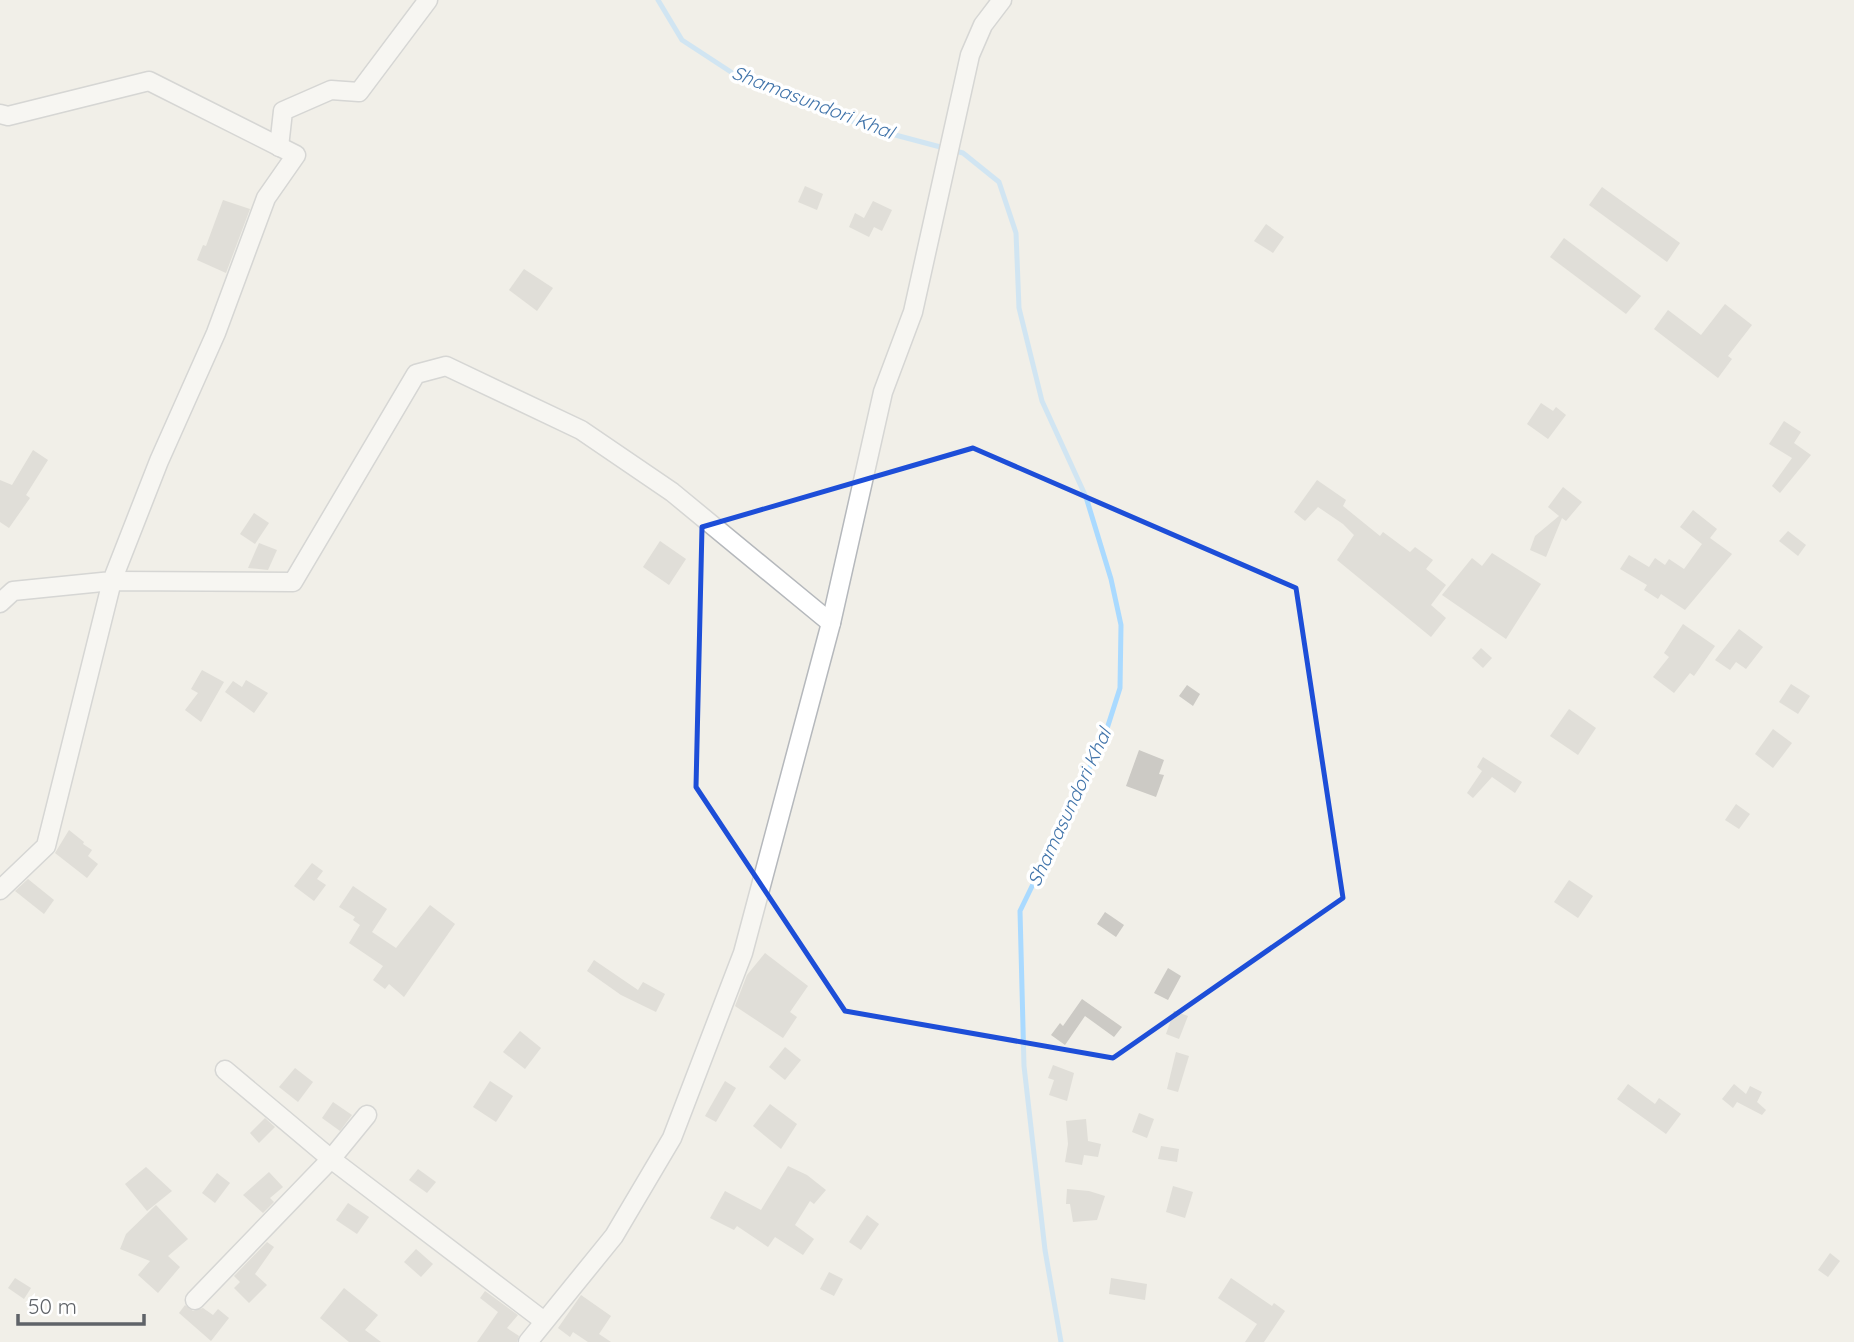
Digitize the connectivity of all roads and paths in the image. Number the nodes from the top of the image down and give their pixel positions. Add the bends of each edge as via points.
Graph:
1 (428, 0) edge
2 (1002, 0) edge
3 (0, 114) edge
4 (279, 147) junction
5 (112, 581) junction
6 (0, 603) edge
7 (831, 623) junction
8 (0, 890) edge
9 (225, 1070) dead end
10 (367, 1115) dead end
11 (331, 1159) junction
12 (195, 1300) dead end
13 (544, 1321) junction
14 (528, 1342) edge

1 - 4 street via 359,92 331,90 283,111
2 - 7 street via 983,25 970,55 913,312 883,392
3 - 4 street via 8,116 149,81
4 - 5 street via 296,155 266,198 216,333
5 - 6 street via 13,592
5 - 7 street via 293,582 416,374 446,366 581,430 672,492
5 - 8 street via 46,846
7 - 13 street via 743,953 672,1138 614,1236
9 - 11 street
10 - 11 street
11 - 12 street
11 - 13 street
13 - 14 street

